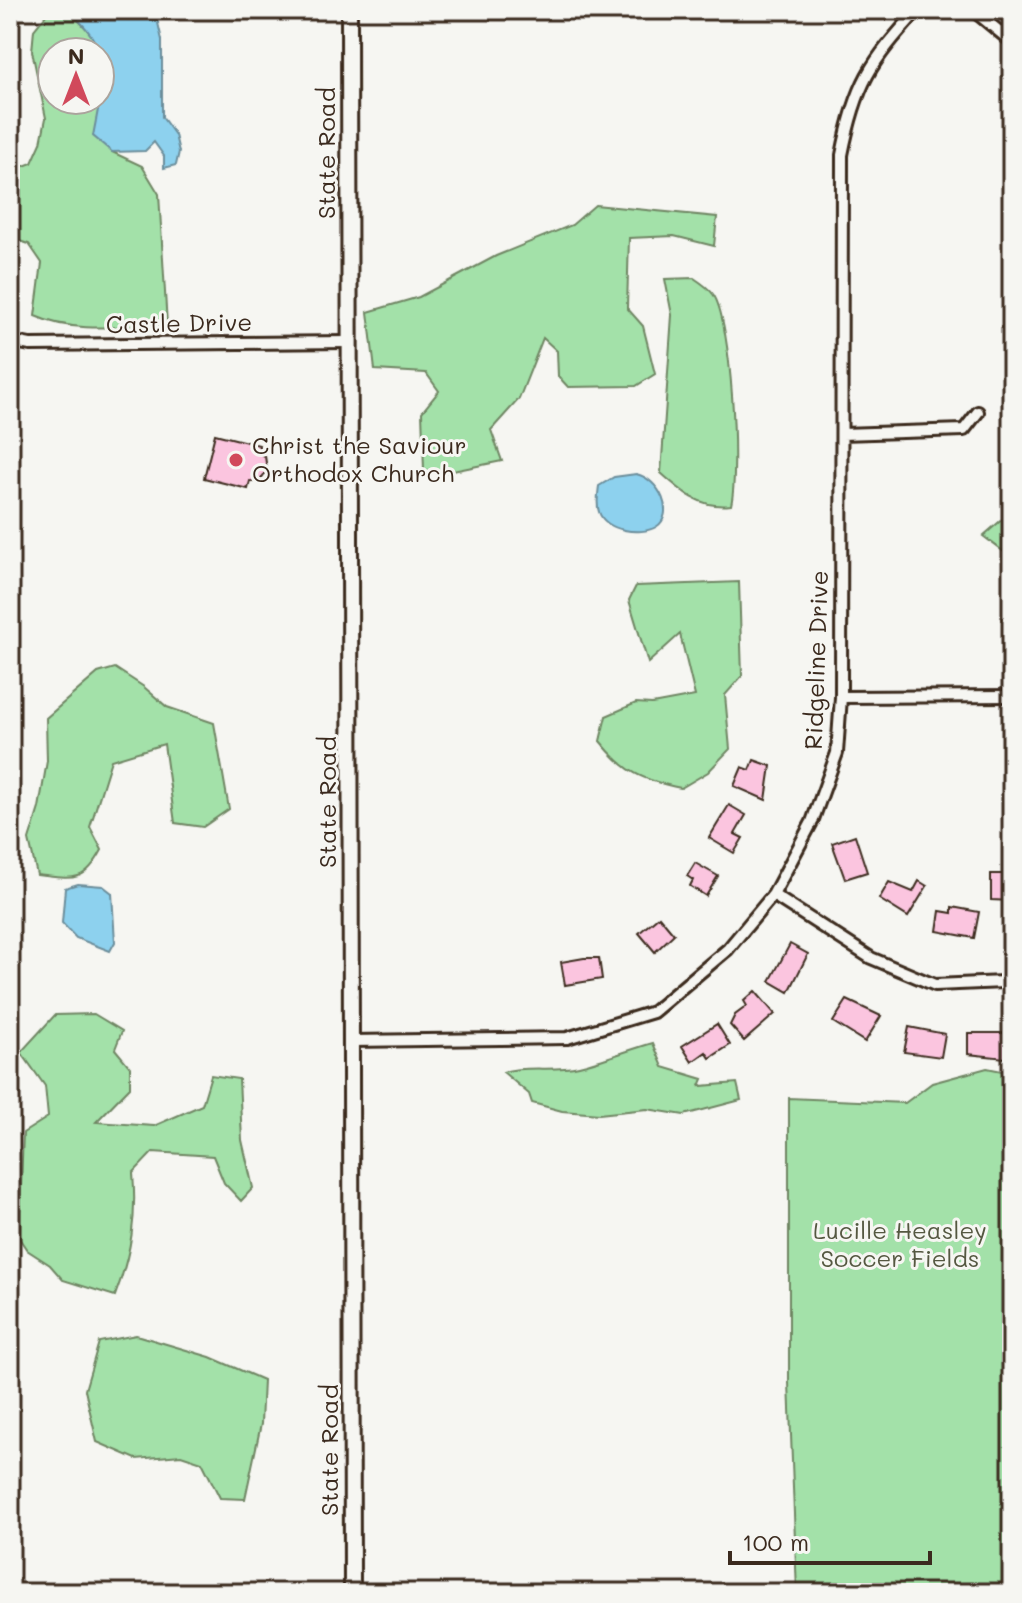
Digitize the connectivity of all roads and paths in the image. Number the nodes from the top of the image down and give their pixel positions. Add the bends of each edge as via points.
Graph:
1 (349, 10) edge
2 (918, 10) edge
3 (973, 10) edge
4 (1012, 42) edge
5 (10, 341) edge
6 (348, 342) junction
7 (978, 412) dead end
8 (842, 434) junction
9 (1012, 696) edge
10 (841, 697) junction
11 (773, 895) junction
12 (1012, 978) edge
13 (351, 1041) junction
14 (352, 1593) edge

1 - 6 main road, State Road
2 - 8 street, Ridgeline Drive via 876,57 851,106 842,155
3 - 4 street
5 - 6 street, Castle Drive
6 - 13 main road, State Road
7 - 8 street via 964,430
8 - 10 street, Ridgeline Drive
9 - 10 street
10 - 11 street, Ridgeline Drive via 837,753 812,822
11 - 12 street via 871,958 935,985
11 - 13 street, Ridgeline Drive via 728,949 653,1012 567,1038
13 - 14 main road, State Road

